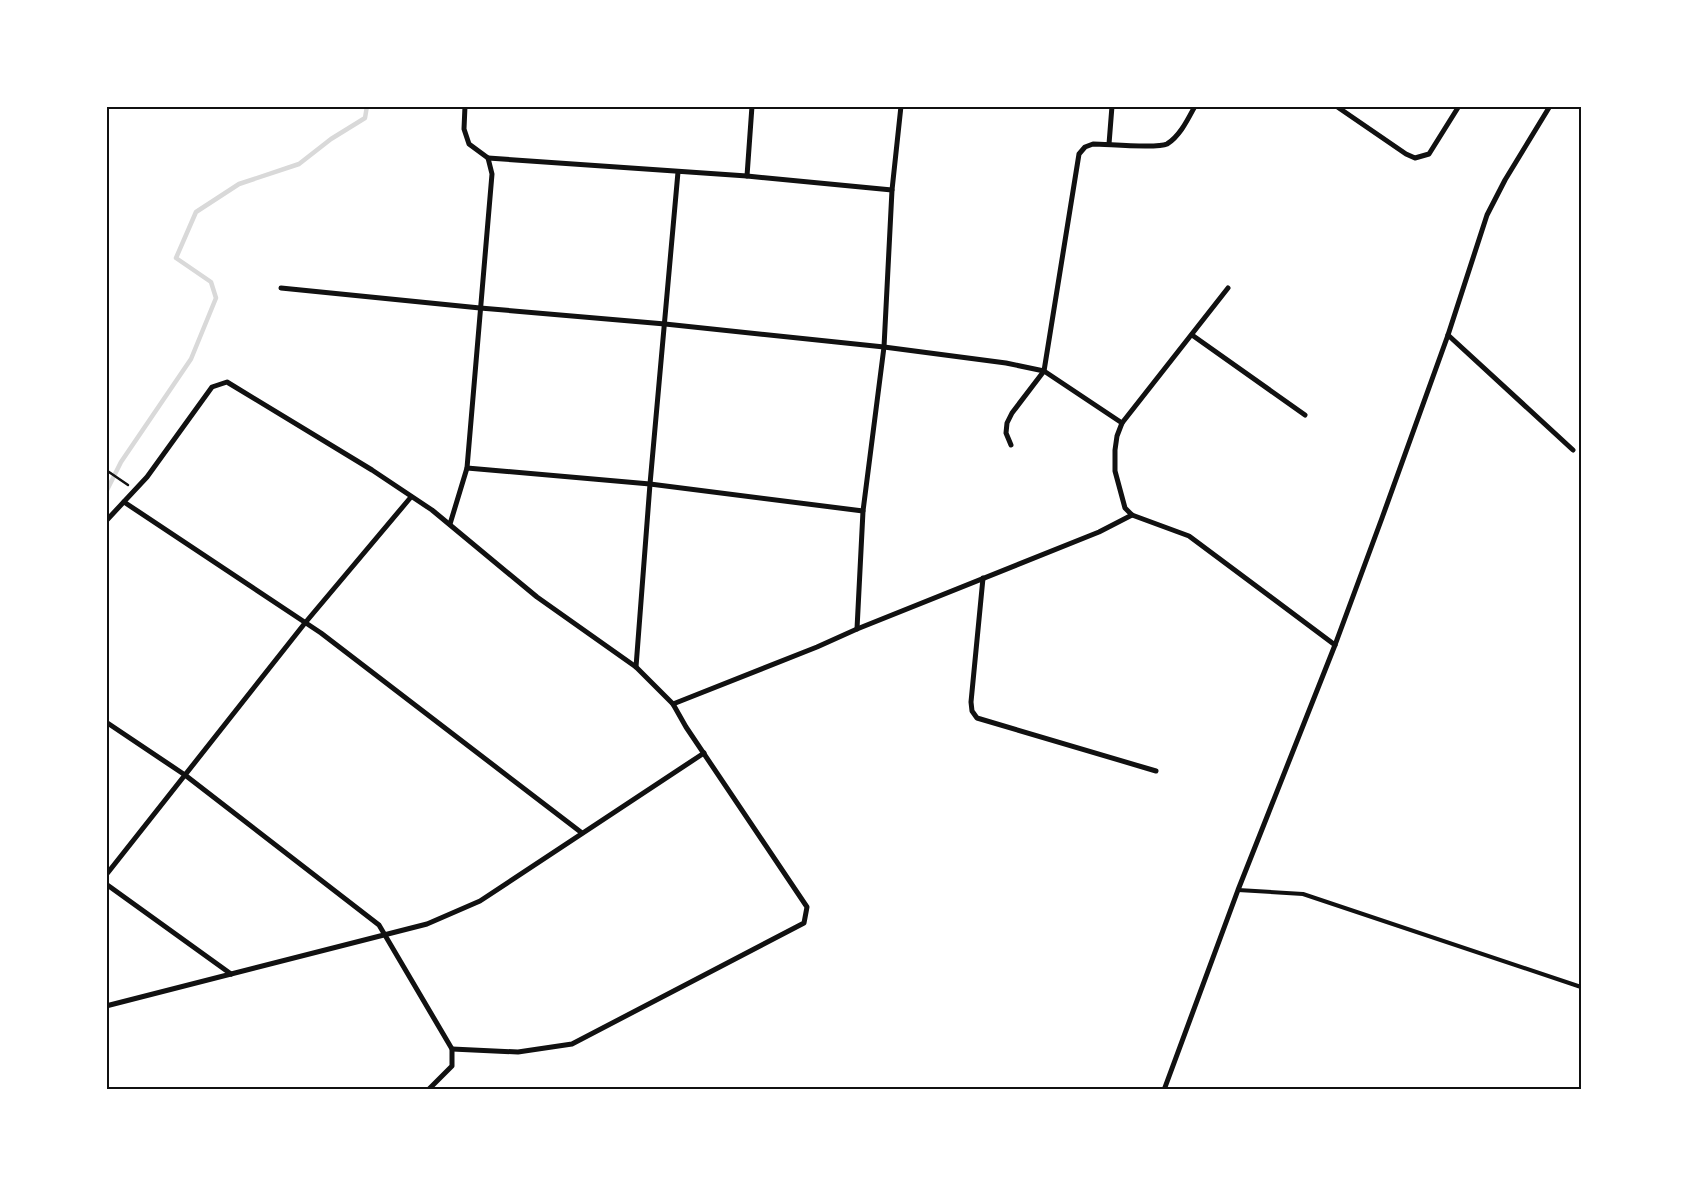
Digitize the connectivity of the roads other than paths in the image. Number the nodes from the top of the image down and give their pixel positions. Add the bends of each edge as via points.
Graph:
1 (465, 106) edge
2 (752, 106) edge
3 (901, 106) edge
4 (1112, 106) edge
5 (1195, 106) edge
6 (1336, 106) edge
7 (1459, 106) edge
8 (1550, 106) edge
9 (1108, 144) junction
10 (488, 158) junction
11 (678, 172) junction
12 (747, 176) junction
13 (892, 190) junction
14 (281, 288) dead end
15 (1228, 288) dead end
16 (480, 308) junction
17 (665, 324) junction
18 (1448, 335) junction
19 (1192, 336) junction
20 (884, 347) junction
21 (1044, 371) junction
22 (1305, 415) dead end
23 (1122, 423) junction
24 (1011, 444) dead end
25 (1573, 450) dead end
26 (467, 468) junction
27 (650, 484) junction
28 (411, 497) junction
29 (124, 502) junction
30 (863, 511) junction
31 (1132, 515) junction
32 (106, 521) edge
33 (450, 524) junction
34 (983, 578) junction
35 (305, 623) junction
36 (856, 629) junction
37 (1335, 645) junction
38 (636, 667) junction
39 (673, 704) junction
40 (106, 722) edge
41 (704, 753) junction
42 (1156, 771) dead end
43 (185, 775) junction
44 (582, 833) junction
45 (106, 875) edge
46 (106, 884) edge
47 (1238, 890) junction
48 (385, 934) junction
49 (231, 974) junction
50 (1581, 987) edge
51 (106, 1006) edge
52 (452, 1049) junction
53 (428, 1090) edge
54 (1164, 1090) edge

1 - 10 street via 464,129 470,144
2 - 12 street
3 - 13 street
4 - 9 street
5 - 9 street via 1188,120 1166,145
6 - 7 street via 1415,158 1429,154
8 - 18 street via 1487,216
9 - 21 street via 1093,144 1079,154
10 - 11 street
10 - 16 street via 492,174
11 - 12 street
11 - 17 street
12 - 13 street
13 - 20 street
14 - 16 street
15 - 19 street
16 - 17 street
16 - 26 street
17 - 20 street
17 - 27 street
18 - 25 street
18 - 37 street
19 - 22 street
19 - 23 street
20 - 21 street
20 - 30 street
21 - 23 street
21 - 24 street via 1007,423 1006,433
23 - 31 street via 1117,436 1115,471 1125,508
26 - 27 street
26 - 33 street
27 - 30 street
27 - 38 street
28 - 29 street via 227,382 212,387
28 - 33 street
28 - 35 street
29 - 32 street
29 - 35 street
30 - 36 street
31 - 34 street via 1100,532
31 - 37 street via 1189,536
33 - 38 street via 536,598
34 - 36 street
34 - 42 street via 971,702 977,718
35 - 43 street
35 - 44 street
36 - 39 street
37 - 47 street
38 - 39 street
39 - 41 street
40 - 43 street
41 - 44 street
41 - 52 street via 807,906 804,923 572,1044 518,1052
43 - 45 street
43 - 48 street via 379,925
44 - 48 street via 480,901 427,924
46 - 49 street
47 - 50 lane via 1303,894
47 - 54 street
48 - 49 street
48 - 52 street
49 - 51 street
52 - 53 street via 452,1066

